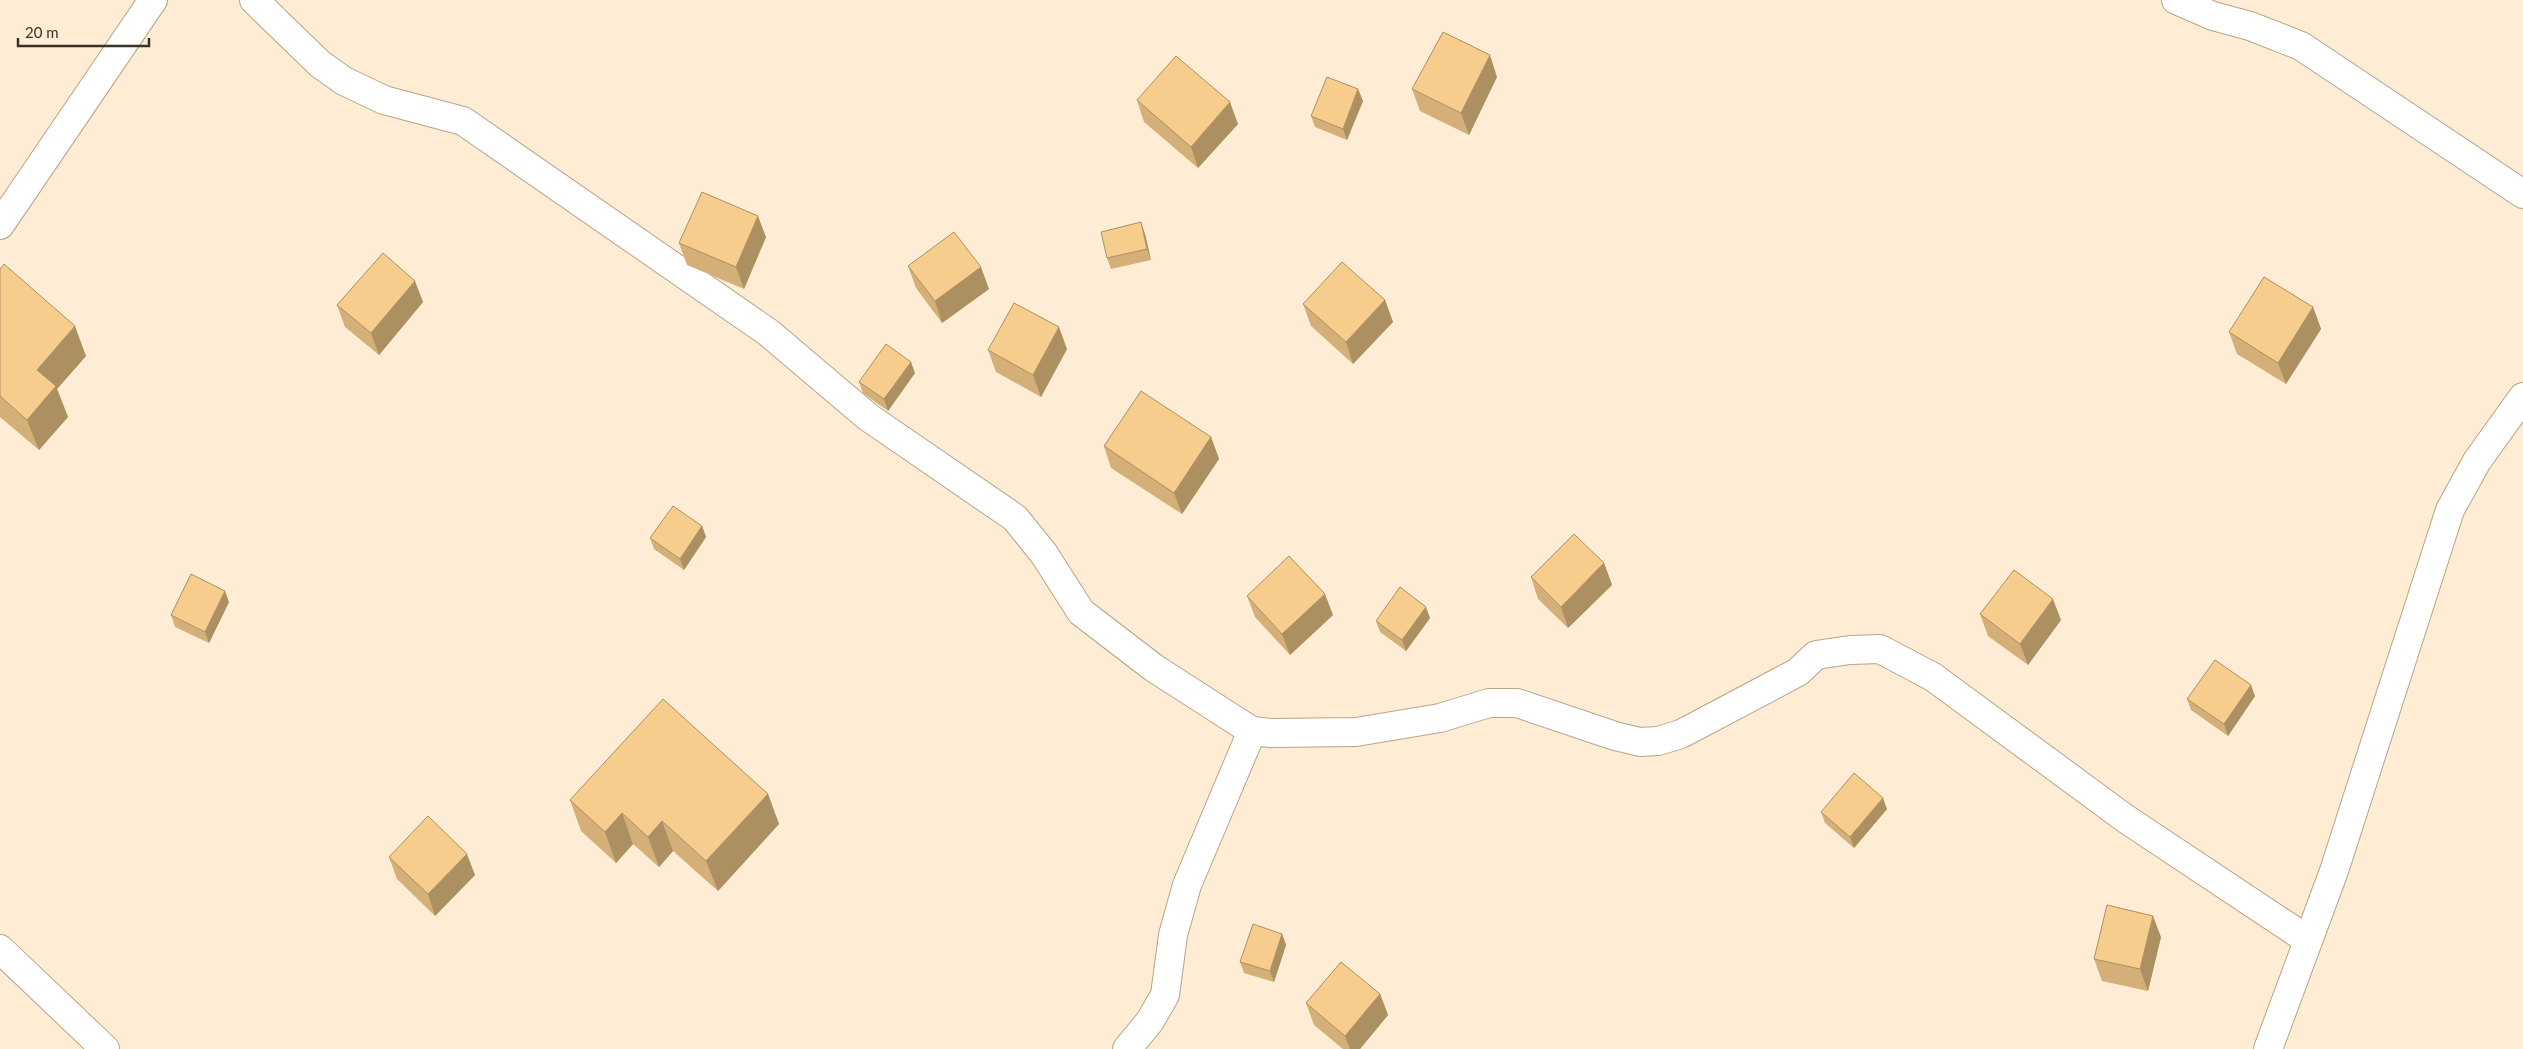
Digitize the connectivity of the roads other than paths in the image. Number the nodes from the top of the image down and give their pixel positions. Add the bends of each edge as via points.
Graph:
1 (153, 0) edge
2 (254, 0) edge
3 (2176, 0) edge
4 (2523, 194) edge
5 (0, 224) edge
6 (2523, 397) edge
7 (1252, 730) junction
8 (2308, 940) junction
9 (0, 949) edge
10 (105, 1049) edge
11 (1127, 1049) edge
12 (2268, 1049) edge

1 - 5 street
2 - 7 street via 320,64 344,81 384,100 463,121 769,333 868,417 1015,518 1044,554 1081,612 1154,668
3 - 4 street via 2301,46
6 - 8 street via 2477,461 2450,510 2337,862
7 - 8 street via 1270,733 1356,732 1440,718 1488,703 1517,704 1615,736 1640,742 1658,741 1681,734 1798,672 1816,655 1880,649 1933,677 2126,820
7 - 11 street via 1188,885 1173,935 1165,995 1150,1021
8 - 12 street
9 - 10 street

